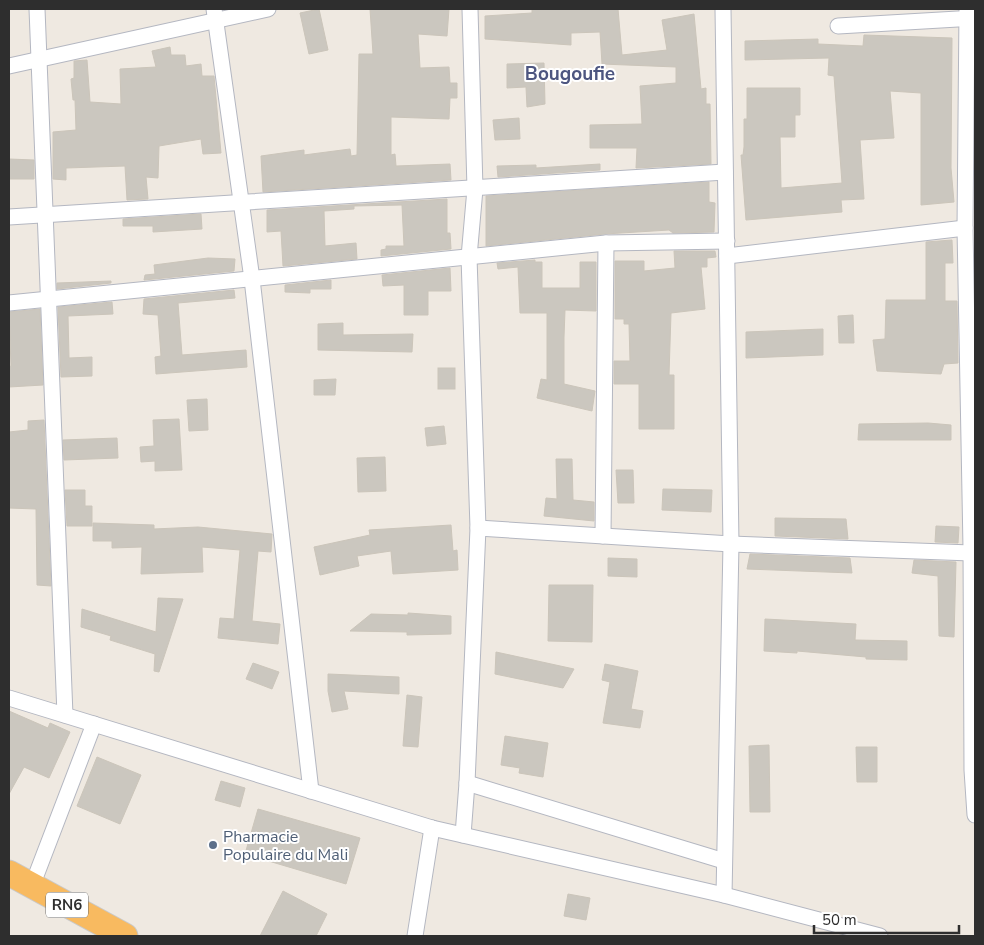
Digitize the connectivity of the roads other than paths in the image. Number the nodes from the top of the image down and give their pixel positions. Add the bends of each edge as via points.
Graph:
1 (37, 9) edge
2 (268, 9) edge
3 (470, 9) edge
4 (722, 9) edge
5 (215, 15) edge
6 (970, 15) edge
7 (838, 26) dead end
8 (38, 60) junction
9 (9, 66) edge
10 (725, 172) junction
11 (475, 189) junction
12 (241, 203) junction
13 (46, 215) junction
14 (9, 217) edge
15 (965, 228) junction
16 (606, 243) junction
17 (727, 248) junction
18 (469, 257) junction
19 (252, 279) junction
20 (48, 299) junction
21 (9, 303) edge
22 (972, 387) edge
23 (478, 528) junction
24 (603, 536) junction
25 (731, 544) junction
26 (971, 553) junction
27 (9, 698) edge
28 (65, 715) junction
29 (94, 724) junction
30 (974, 770) edge
31 (468, 783) junction
32 (311, 791) junction
33 (975, 815) edge
34 (432, 828) junction
35 (463, 835) junction
36 (724, 861) junction
37 (9, 873) edge
38 (32, 886) junction
39 (724, 894) junction
40 (125, 936) edge
41 (415, 936) edge
42 (880, 936) edge

1 - 8 street
2 - 5 street
3 - 11 street
4 - 10 street
5 - 8 street
5 - 12 street
6 - 7 street
6 - 15 street
8 - 9 street
8 - 13 street
10 - 11 street
10 - 17 street
11 - 12 street
11 - 18 street
12 - 13 street
12 - 19 street
13 - 14 street
13 - 20 street
15 - 17 street
15 - 22 street
16 - 17 street
16 - 18 street
16 - 24 street
17 - 25 street
18 - 19 street
18 - 23 street
19 - 20 street
19 - 32 street
20 - 21 street
20 - 28 street
22 - 26 street
23 - 24 street
23 - 31 street
24 - 25 street
25 - 26 street
25 - 36 street
26 - 30 street
27 - 28 street
28 - 29 street
29 - 32 street
29 - 38 street
30 - 33 street
31 - 35 street
31 - 36 street
32 - 34 street
34 - 35 street
34 - 41 street
35 - 39 street
36 - 39 street
37 - 38 highway, RN6
38 - 40 highway, RN6
39 - 42 street

